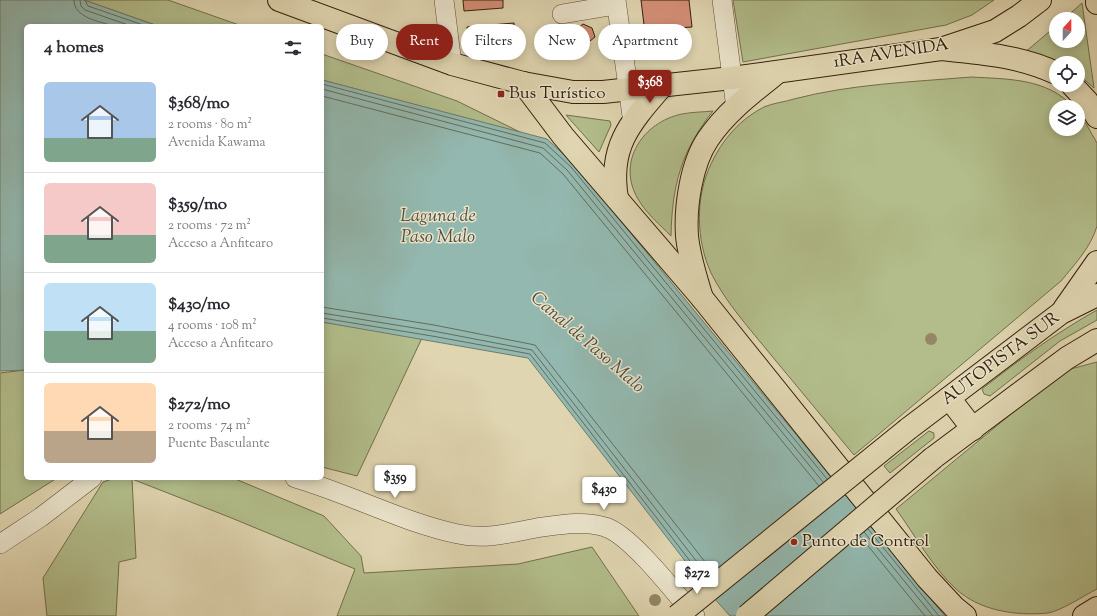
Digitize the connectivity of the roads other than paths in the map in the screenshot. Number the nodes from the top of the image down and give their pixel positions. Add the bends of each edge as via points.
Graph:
1 (279, 0) edge
2 (444, 0) edge
3 (722, 0) edge
4 (1096, 0) edge
5 (616, 3) edge
6 (1031, 3) edge
7 (1097, 3) edge
8 (562, 14) dead end
9 (941, 49) junction
10 (452, 64) junction
11 (1049, 70) edge
12 (778, 72) junction
13 (732, 78) junction
14 (523, 83) junction
15 (663, 85) junction
16 (628, 89) junction
17 (1079, 92) edge
18 (736, 108) junction
19 (1097, 117) edge
20 (633, 123) junction
21 (617, 198) junction
22 (1097, 262) edge
23 (1097, 295) edge
24 (702, 298) junction
25 (1061, 313) junction
26 (1097, 340) edge
27 (1097, 351) edge
28 (1067, 358) junction
29 (949, 398) junction
30 (973, 429) junction
31 (89, 480) edge
32 (300, 480) edge
33 (0, 544) edge
34 (1097, 608) edge
35 (960, 613) edge
36 (677, 616) edge
37 (695, 616) edge
38 (747, 616) edge
39 (1084, 616) edge

1 - 10 main road, 1RA AVENIDA
2 - 10 street
3 - 13 street
4 - 7 main road
5 - 8 street
5 - 16 street
6 - 9 main road, 1RA AVENIDA via 995,31
9 - 11 main road via 1010,57
9 - 12 main road, 1RA AVENIDA
10 - 14 main road, 1RA AVENIDA
12 - 13 main road, 1RA AVENIDA
12 - 18 main road
13 - 15 main road, 1RA AVENIDA
13 - 18 street
14 - 16 main road, 1RA AVENIDA via 573,92
14 - 21 main road via 563,136
15 - 16 main road, 1RA AVENIDA
15 - 20 main road
16 - 20 street
17 - 19 main road
18 - 24 main road via 707,141 693,173 687,236
20 - 21 main road via 618,149 614,164 613,178
21 - 24 main road
22 - 25 main road
23 - 25 main road, AUTOPISTA SUR
24 - 35 main road via 927,578
25 - 29 main road, AUTOPISTA SUR
26 - 28 main road
27 - 28 main road
28 - 30 main road
29 - 30 main road
29 - 36 main road, AUTOPISTA SUR, bridge
30 - 38 main road, bridge via 933,458
31 - 33 street
32 - 37 street via 403,518 459,534 495,536 570,523 606,527 625,538
34 - 39 main road

